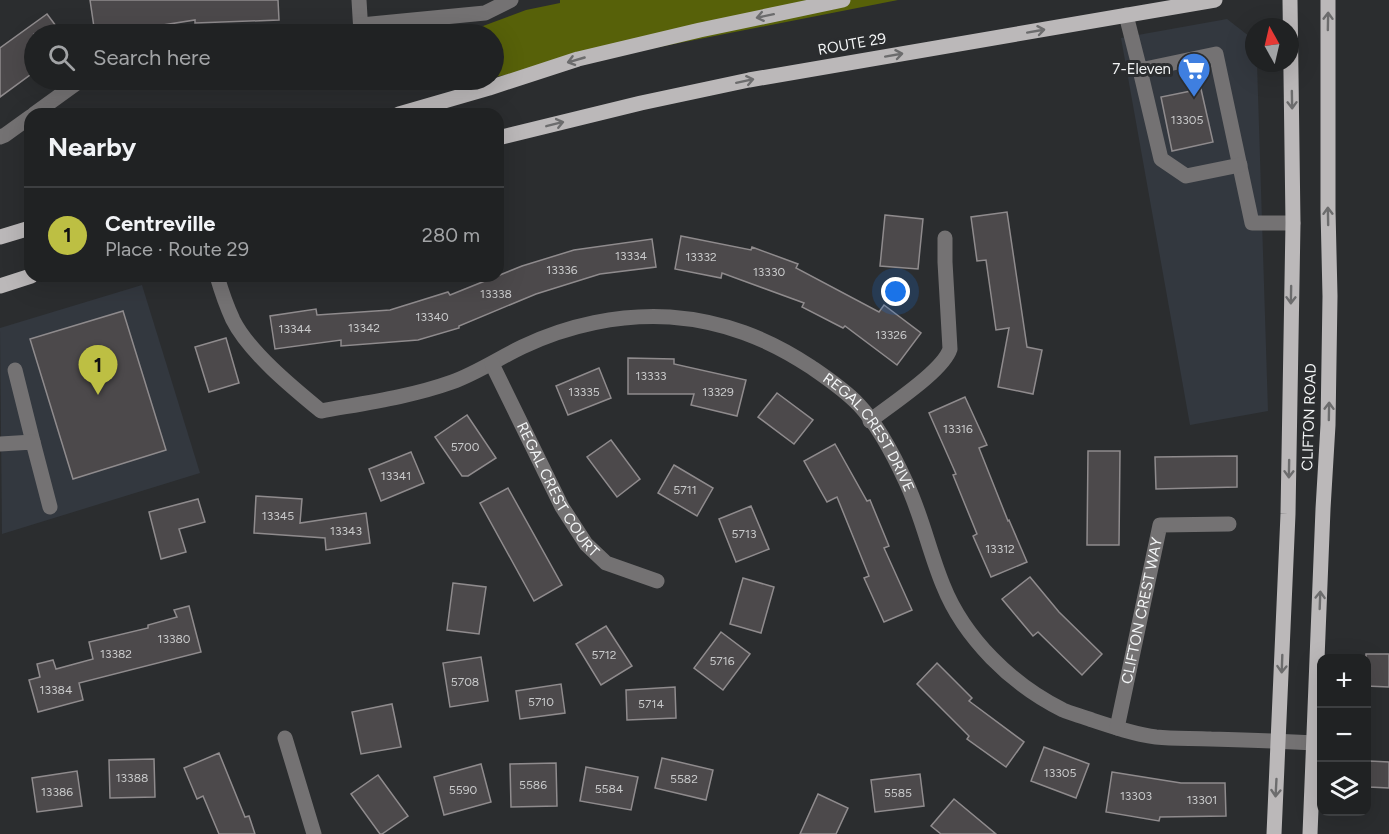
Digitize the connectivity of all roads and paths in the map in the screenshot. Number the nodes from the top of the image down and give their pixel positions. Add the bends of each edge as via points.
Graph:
1 (359, 0) edge
2 (511, 0) edge
3 (843, 0) edge
4 (1215, 0) edge
5 (1290, 0) edge
6 (1328, 0) edge
7 (1126, 15) junction
8 (361, 24) edge
9 (405, 24) edge
10 (1140, 70) junction
11 (504, 83) edge
12 (67, 90) edge
13 (482, 90) edge
14 (42, 108) edge
15 (420, 108) edge
16 (24, 121) edge
17 (0, 137) edge
18 (504, 137) edge
19 (1240, 165) junction
20 (1293, 223) junction
21 (24, 230) edge
22 (0, 237) edge
23 (945, 238) dead end
24 (24, 278) edge
25 (219, 282) edge
26 (0, 286) edge
27 (492, 364) junction
28 (15, 370) dead end
29 (870, 420) junction
30 (33, 442) junction
31 (0, 444) edge
32 (50, 507) dead end
33 (1229, 524) dead end
34 (657, 581) dead end
35 (1117, 728) junction
36 (285, 738) dead end
37 (1278, 741) junction
38 (1314, 743) junction
39 (314, 834) edge
40 (1274, 834) edge
41 (1310, 834) edge

1 - 8 street
2 - 9 street via 485,13
3 -> 11 main road via 578,59
4 - 7 main road, ROUTE 29
5 -> 20 main road, CLIFTON ROAD
38 -> 6 main road, CLIFTON ROAD via 1328,426
7 - 10 street
18 -> 7 main road, ROUTE 29 via 749,80
10 - 19 street via 1161,159 1186,176
10 - 19 street via 1216,54
12 - 14 street
13 -> 15 main road
16 - 17 street
19 - 20 street via 1252,223
20 -> 37 main road, CLIFTON ROAD via 1288,514
21 - 22 main road
23 - 29 street via 949,354 939,367
24 - 26 main road
25 - 27 street, REGAL CREST DRIVE via 233,320 246,339 279,375 321,411 399,397 453,382
27 - 29 street, REGAL CREST DRIVE via 558,332 596,323 631,317 710,322 749,333 787,351 829,379
27 - 34 street, REGAL CREST COURT via 562,507 586,544 606,563
28 - 30 street
29 - 35 street, REGAL CREST DRIVE via 906,481 944,590 967,629 1019,682 1064,710
30 - 31 street
30 - 32 street
33 - 35 street, CLIFTON CREST WAY via 1160,525
35 - 37 street, REGAL CREST DRIVE via 1156,737
36 - 39 street
37 - 38 street, REGAL CREST DRIVE
37 -> 40 main road, CLIFTON ROAD
38 - 41 main road, CLIFTON ROAD

